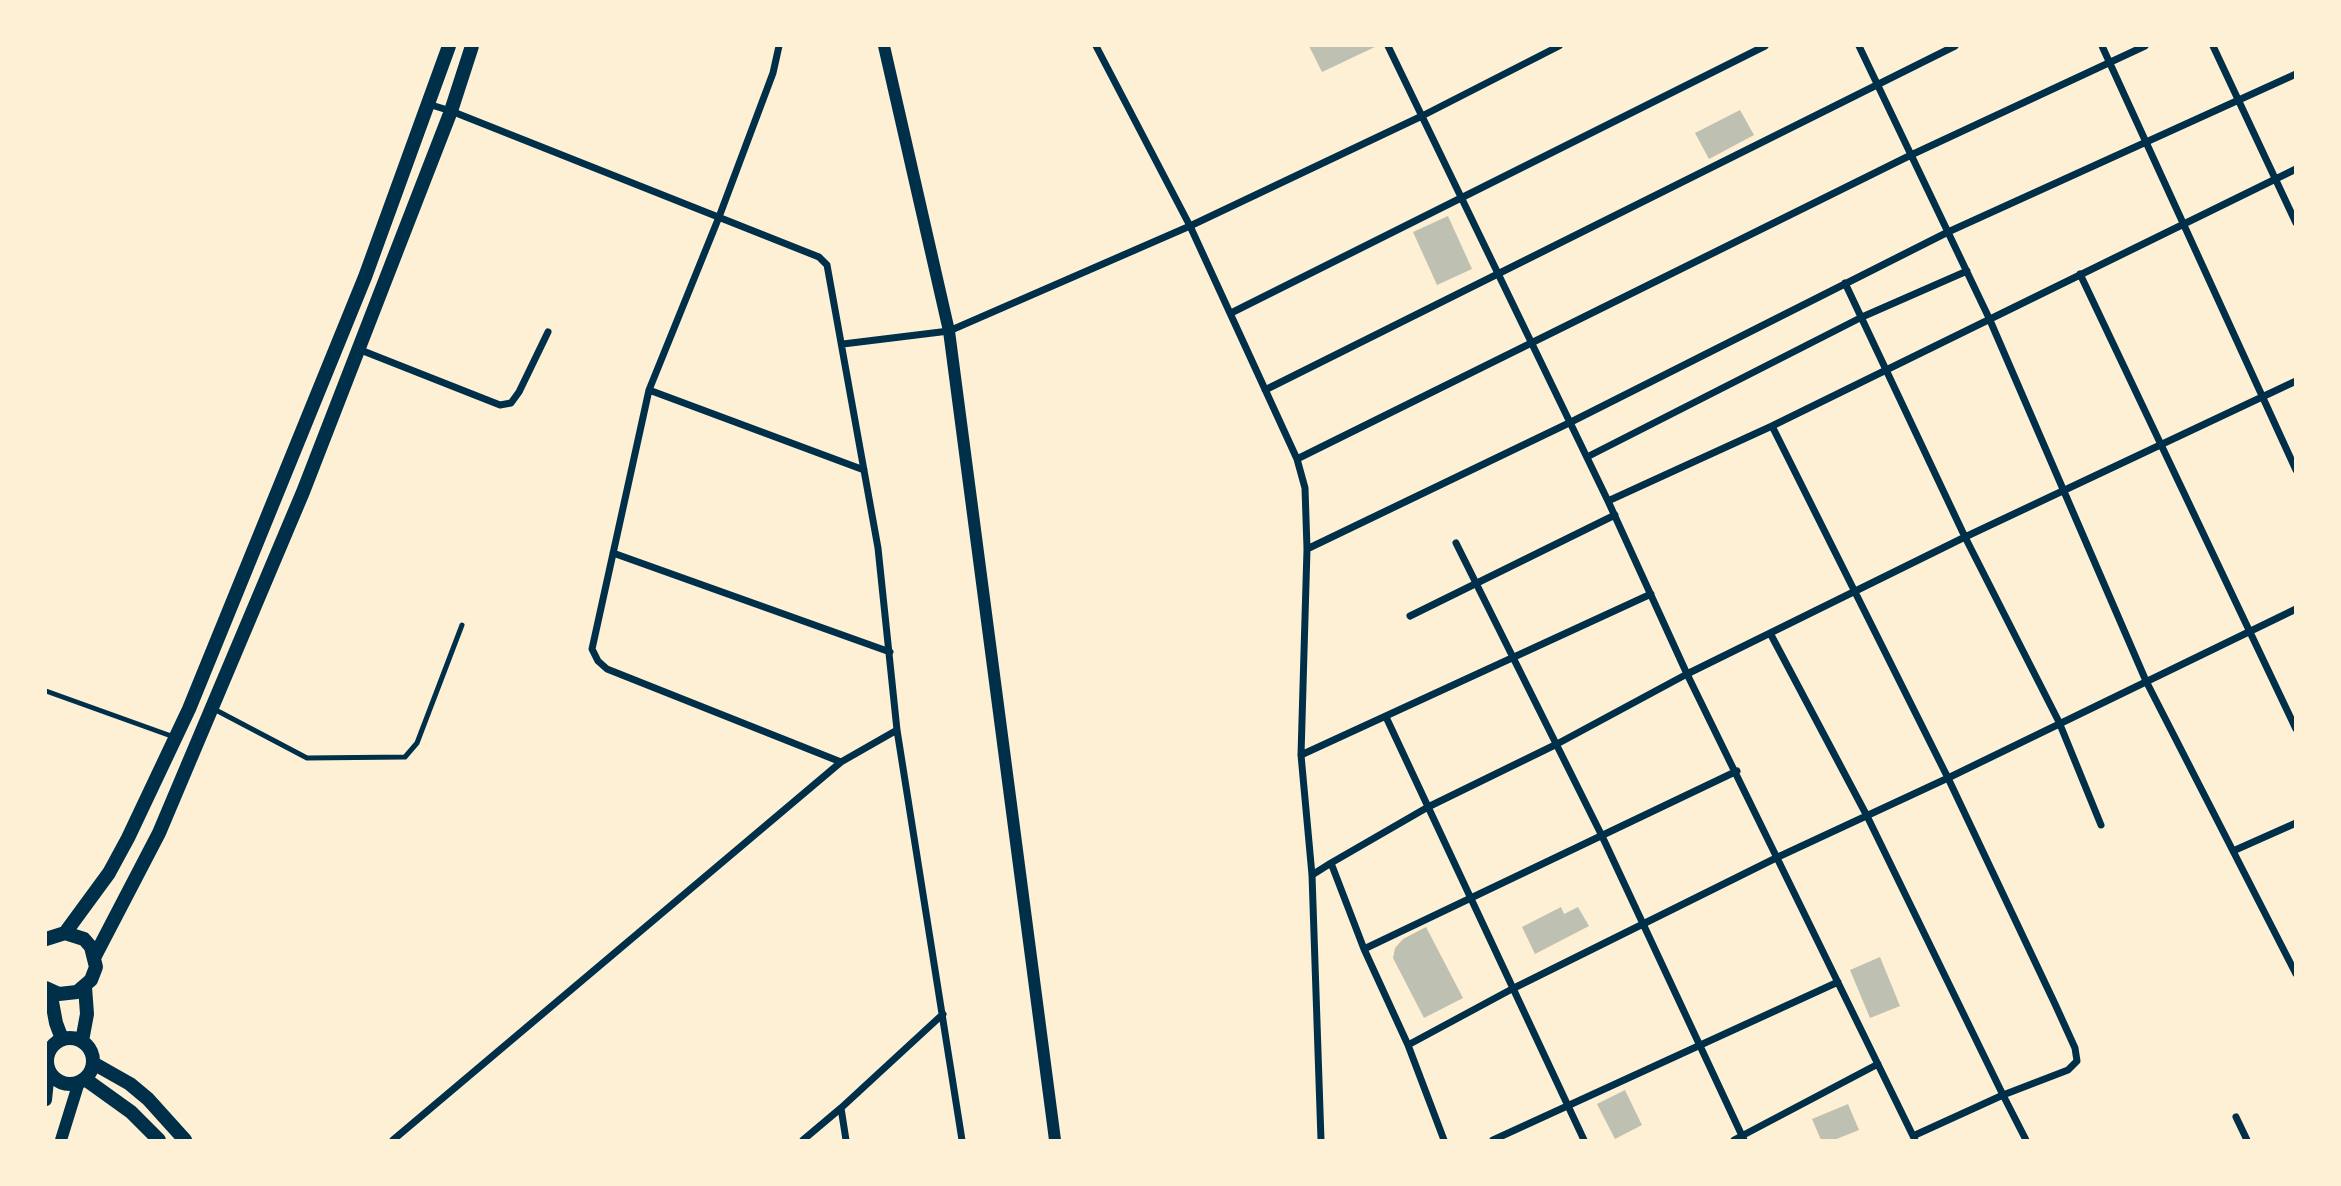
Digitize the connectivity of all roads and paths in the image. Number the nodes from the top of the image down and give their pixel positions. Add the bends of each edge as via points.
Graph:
1 (449, 46) edge
2 (472, 46) edge
3 (779, 46) edge
4 (884, 46) edge
5 (1096, 46) edge
6 (1388, 46) edge
7 (1559, 46) edge
8 (1765, 46) edge
9 (1859, 46) edge
10 (1955, 46) edge
11 (2102, 46) edge
12 (2145, 46) edge
13 (2213, 46) edge
14 (2110, 63) junction
15 (2295, 74) edge
16 (1877, 85) junction
17 (2239, 102) junction
18 (428, 104) junction
19 (451, 110) junction
20 (1422, 116) junction
21 (2146, 142) junction
22 (1911, 155) junction
23 (2295, 169) edge
24 (2275, 178) junction
25 (1462, 196) junction
26 (719, 217) junction
27 (2295, 223) edge
28 (2184, 225) junction
29 (1190, 226) junction
30 (1948, 232) junction
31 (1967, 271) junction
32 (1498, 274) junction
33 (2080, 274) junction
34 (1845, 283) junction
35 (1231, 313) junction
36 (1862, 317) junction
37 (1989, 318) junction
38 (949, 331) junction
39 (548, 332) dead end
40 (1532, 341) junction
41 (843, 344) junction
42 (358, 348) junction
43 (1886, 368) junction
44 (2295, 381) edge
45 (649, 390) junction
46 (1265, 390) junction
47 (2262, 397) junction
48 (1569, 423) junction
49 (1772, 426) junction
50 (2162, 444) junction
51 (1587, 457) junction
52 (1297, 459) junction
53 (864, 470) junction
54 (2295, 470) edge
55 (2063, 491) junction
56 (1608, 501) junction
57 (1615, 515) junction
58 (1965, 537) junction
59 (1456, 543) dead end
60 (1307, 549) junction
61 (612, 553) junction
62 (1475, 583) junction
63 (1856, 590) junction
64 (1651, 594) junction
65 (2295, 609) edge
66 (1410, 615) dead end
67 (462, 625) dead end
68 (2251, 630) junction
69 (1770, 633) junction
70 (890, 652) junction
71 (1512, 658) junction
72 (1687, 674) junction
73 (2146, 681) junction
74 (46, 691) edge
75 (212, 708) junction
76 (1386, 717) junction
77 (2059, 722) junction
78 (2295, 729) edge
79 (897, 730) junction
80 (176, 738) junction
81 (1557, 744) junction
82 (1301, 755) junction
83 (841, 762) junction
84 (1737, 771) junction
85 (1948, 778) junction
86 (1428, 807) junction
87 (1867, 816) junction
88 (2295, 824) edge
89 (2101, 825) dead end
90 (1602, 836) junction
91 (2233, 851) junction
92 (1778, 857) junction
93 (1331, 863) junction
94 (1312, 875) junction
95 (1471, 895) junction
96 (1644, 925) junction
97 (53, 934) edge
98 (1364, 948) junction
99 (95, 957) junction
100 (2292, 957) edge
101 (2295, 974) edge
102 (1838, 982) junction
103 (85, 987) junction
104 (48, 989) edge
105 (1512, 989) junction
106 (943, 1014) junction
107 (62, 1039) junction
108 (82, 1041) junction
109 (1408, 1045) junction
110 (1700, 1045) junction
111 (93, 1063) junction
112 (1878, 1064) junction
113 (49, 1070) junction
114 (82, 1081) junction
115 (2003, 1095) junction
116 (46, 1100) edge
117 (1567, 1107) junction
118 (841, 1108) junction
119 (2236, 1117) dead end
120 (1914, 1138) edge
121 (1740, 1139) edge
122 (61, 1140) edge
123 (159, 1140) edge
124 (185, 1140) edge
125 (393, 1140) edge
126 (803, 1140) edge
127 (846, 1140) edge
128 (962, 1140) edge
129 (1055, 1140) edge
130 (1321, 1140) edge
131 (1444, 1140) edge
132 (1493, 1140) edge
133 (1584, 1140) edge
134 (2026, 1140) edge
135 (2247, 1140) edge

1 - 18 main road
2 - 19 main road
3 - 26 street
4 - 38 street
5 - 29 street
6 - 20 street
7 - 20 street
8 - 25 street
9 - 16 street
10 - 16 street
11 - 14 street
12 - 14 street
13 - 17 street
14 - 21 street
14 - 22 street
15 - 17 street
16 - 22 street
16 - 32 street
17 - 21 street
17 - 24 street
18 - 19 street
18 - 80 main road via 365,277
19 - 26 street
19 - 42 main road
20 - 25 street
20 - 29 street
21 - 28 street
21 - 30 street
22 - 30 street
22 - 40 street
23 - 24 street
24 - 27 street
24 - 28 street
25 - 32 street
25 - 35 street
26 - 41 street via 819,257 827,265
26 - 45 street
28 - 33 street
28 - 47 street
29 - 35 street
29 - 38 street
30 - 31 street
30 - 34 street
31 - 36 street
31 - 37 street
32 - 40 street
32 - 46 street
33 - 37 street
33 - 50 street
34 - 36 street
34 - 48 street
35 - 46 street
36 - 43 street
36 - 51 street
37 - 43 street
37 - 55 street
38 - 41 street
38 - 129 street
39 - 42 street via 512,403 500,405
40 - 48 street
40 - 52 street
41 - 53 street
42 - 75 main road
43 - 49 street
43 - 58 street
44 - 47 street
45 - 53 street
45 - 61 street
46 - 52 street
47 - 50 street
47 - 54 street
48 - 51 street
48 - 60 street
49 - 56 street
49 - 63 street
50 - 55 street
50 - 68 street
51 - 56 street
52 - 60 street via 1305,488
53 - 70 street
55 - 58 street
55 - 73 street
56 - 57 street
57 - 62 street
57 - 64 street
58 - 63 street
58 - 77 street
59 - 62 street
60 - 82 street
61 - 70 street
61 - 83 street via 592,649 598,661 607,669
62 - 66 street
62 - 71 street
63 - 69 street
63 - 85 street
64 - 71 street
64 - 72 street
65 - 68 street
67 - 75 lane via 417,743 405,757 307,758
68 - 73 street
68 - 78 street
69 - 72 street
69 - 87 street
70 - 79 street
71 - 76 street
71 - 81 street
72 - 81 street
72 - 84 street
73 - 77 street
73 - 91 street
74 - 80 lane
75 - 99 main road via 159,833
76 - 82 street
76 - 86 street
77 - 85 street
77 - 89 street
79 - 83 street
79 - 106 street
80 - 97 main road via 122,850
81 - 86 street
81 - 90 street
82 - 94 street
83 - 125 street
84 - 90 street
84 - 92 street
85 - 87 street
85 - 115 street via 2077,1061 2068,1070
86 - 93 street
86 - 95 street
87 - 92 street
87 - 115 street
88 - 91 street
90 - 95 street
90 - 96 street
91 - 100 street
92 - 96 street
92 - 102 street
93 - 94 street
93 - 98 street
94 - 130 street
95 - 98 street
95 - 105 street
96 - 105 street
96 - 110 street
97 - 99 main road via 84,939
98 - 109 street
99 - 103 main road via 94,974
100 - 101 street
102 - 110 street
102 - 112 street
103 - 104 main road via 68,995
103 - 108 main road
104 - 107 main road
105 - 109 street
105 - 117 street
106 - 118 street
106 - 128 street
107 - 108 main road
107 - 113 main road via 48,1055
108 - 111 main road via 91,1050
109 - 131 street
110 - 117 street
110 - 121 street
111 - 114 main road
111 - 124 main road via 139,1091
112 - 120 street
112 - 121 street
113 - 114 main road via 58,1081
113 - 116 street
114 - 122 street
114 - 123 main road via 131,1112
115 - 120 street
115 - 134 street
117 - 132 street
117 - 133 street
118 - 126 street
118 - 127 street
119 - 135 street

